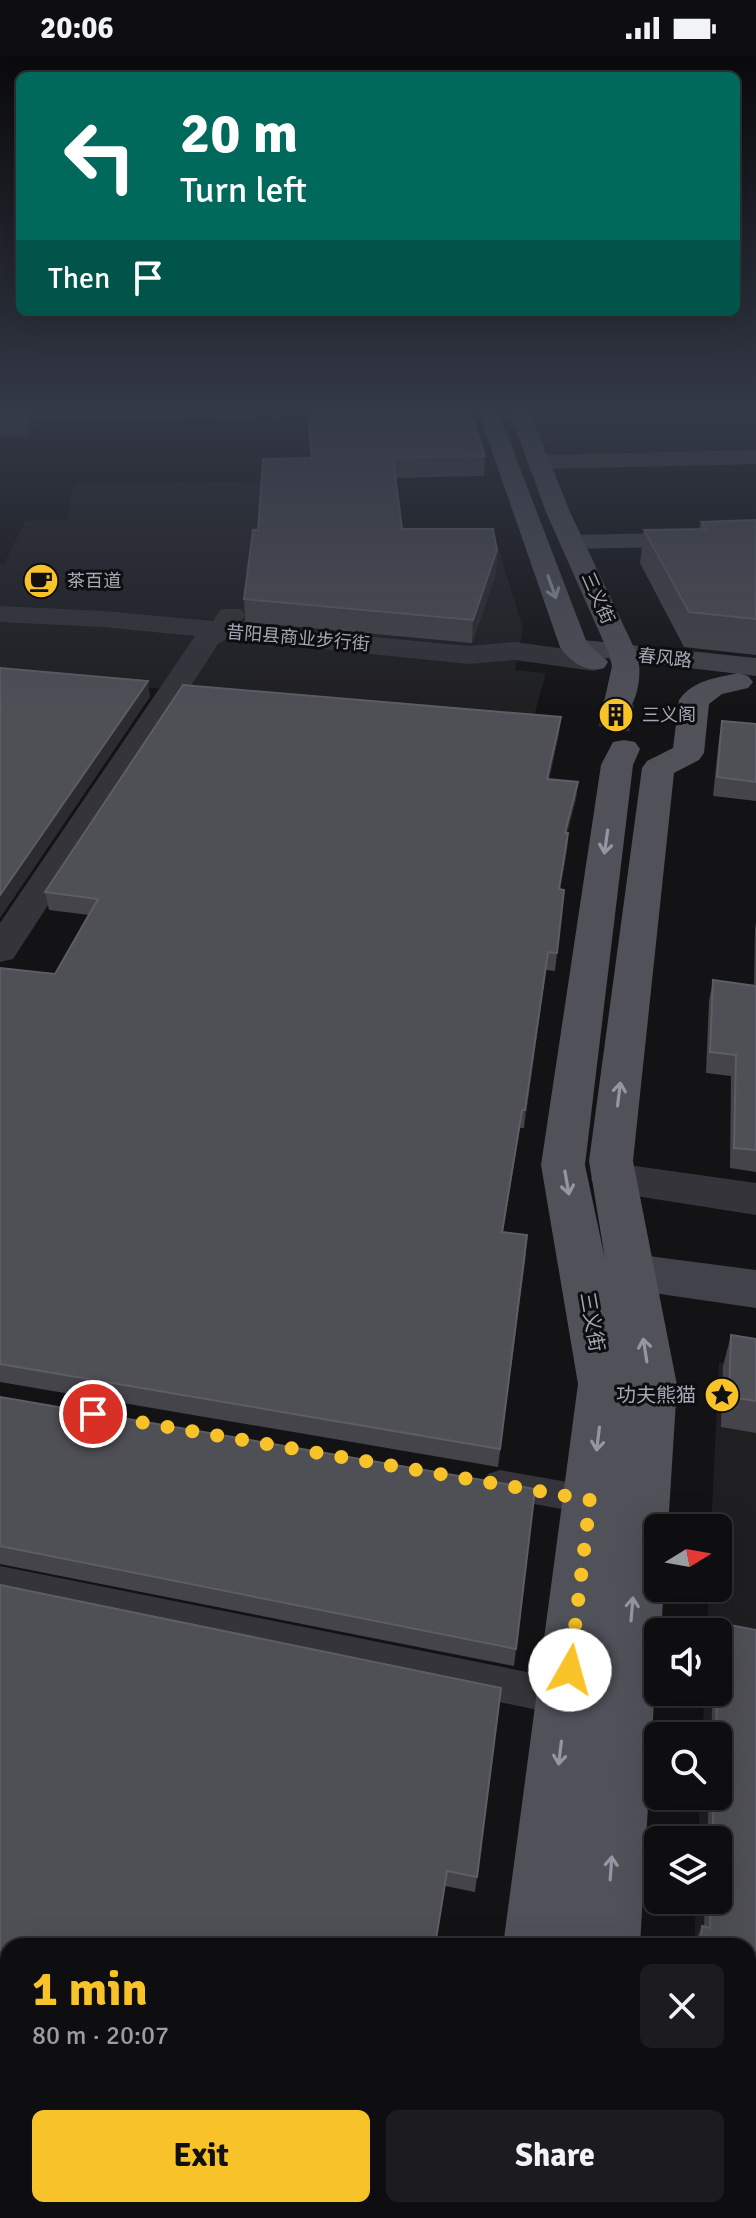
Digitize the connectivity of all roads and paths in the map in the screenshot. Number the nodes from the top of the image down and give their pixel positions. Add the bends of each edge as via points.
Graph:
1 (523, 509) edge
2 (559, 509) edge
3 (756, 538) edge
4 (572, 542) junction
5 (0, 589) edge
6 (181, 600) dead end
7 (230, 611) junction
8 (0, 614) edge
9 (467, 628) edge
10 (584, 655) junction
11 (624, 660) junction
12 (750, 678) edge
13 (629, 737) junction
14 (0, 951) edge
15 (614, 1179) junction
16 (756, 1199) edge
17 (633, 1272) junction
18 (756, 1289) edge
19 (466, 1478) edge
20 (590, 1500) junction
21 (0, 1582) edge
22 (567, 1698) junction
23 (539, 1938) edge
24 (606, 1938) edge

1 -> 10 main road, 三义街
2 - 4 main road, 三义街
3 - 4 main road
4 - 11 main road, 三义街
5 - 6 street
7 - 8 street, 昔阳县商业步行街 via 103,619
7 - 10 street, 昔阳县商业步行街 via 469,655
7 - 14 street
9 - 10 street
10 - 11 main road, 春风路
11 - 12 main road, 春风路
11 - 13 main road, 三义街
12 - 13 main road via 713,687 694,700 688,753
15 -> 13 main road, 三义街
13 -> 20 main road, 三义街 via 617,765 563,1165 604,1384
15 - 16 street
15 - 17 main road, 三义街
17 - 18 main road
24 -> 17 main road, 三义街 via 651,1385
19 - 20 lane
20 - 22 main road, 三义街
21 - 22 lane
22 -> 23 main road, 三义街

